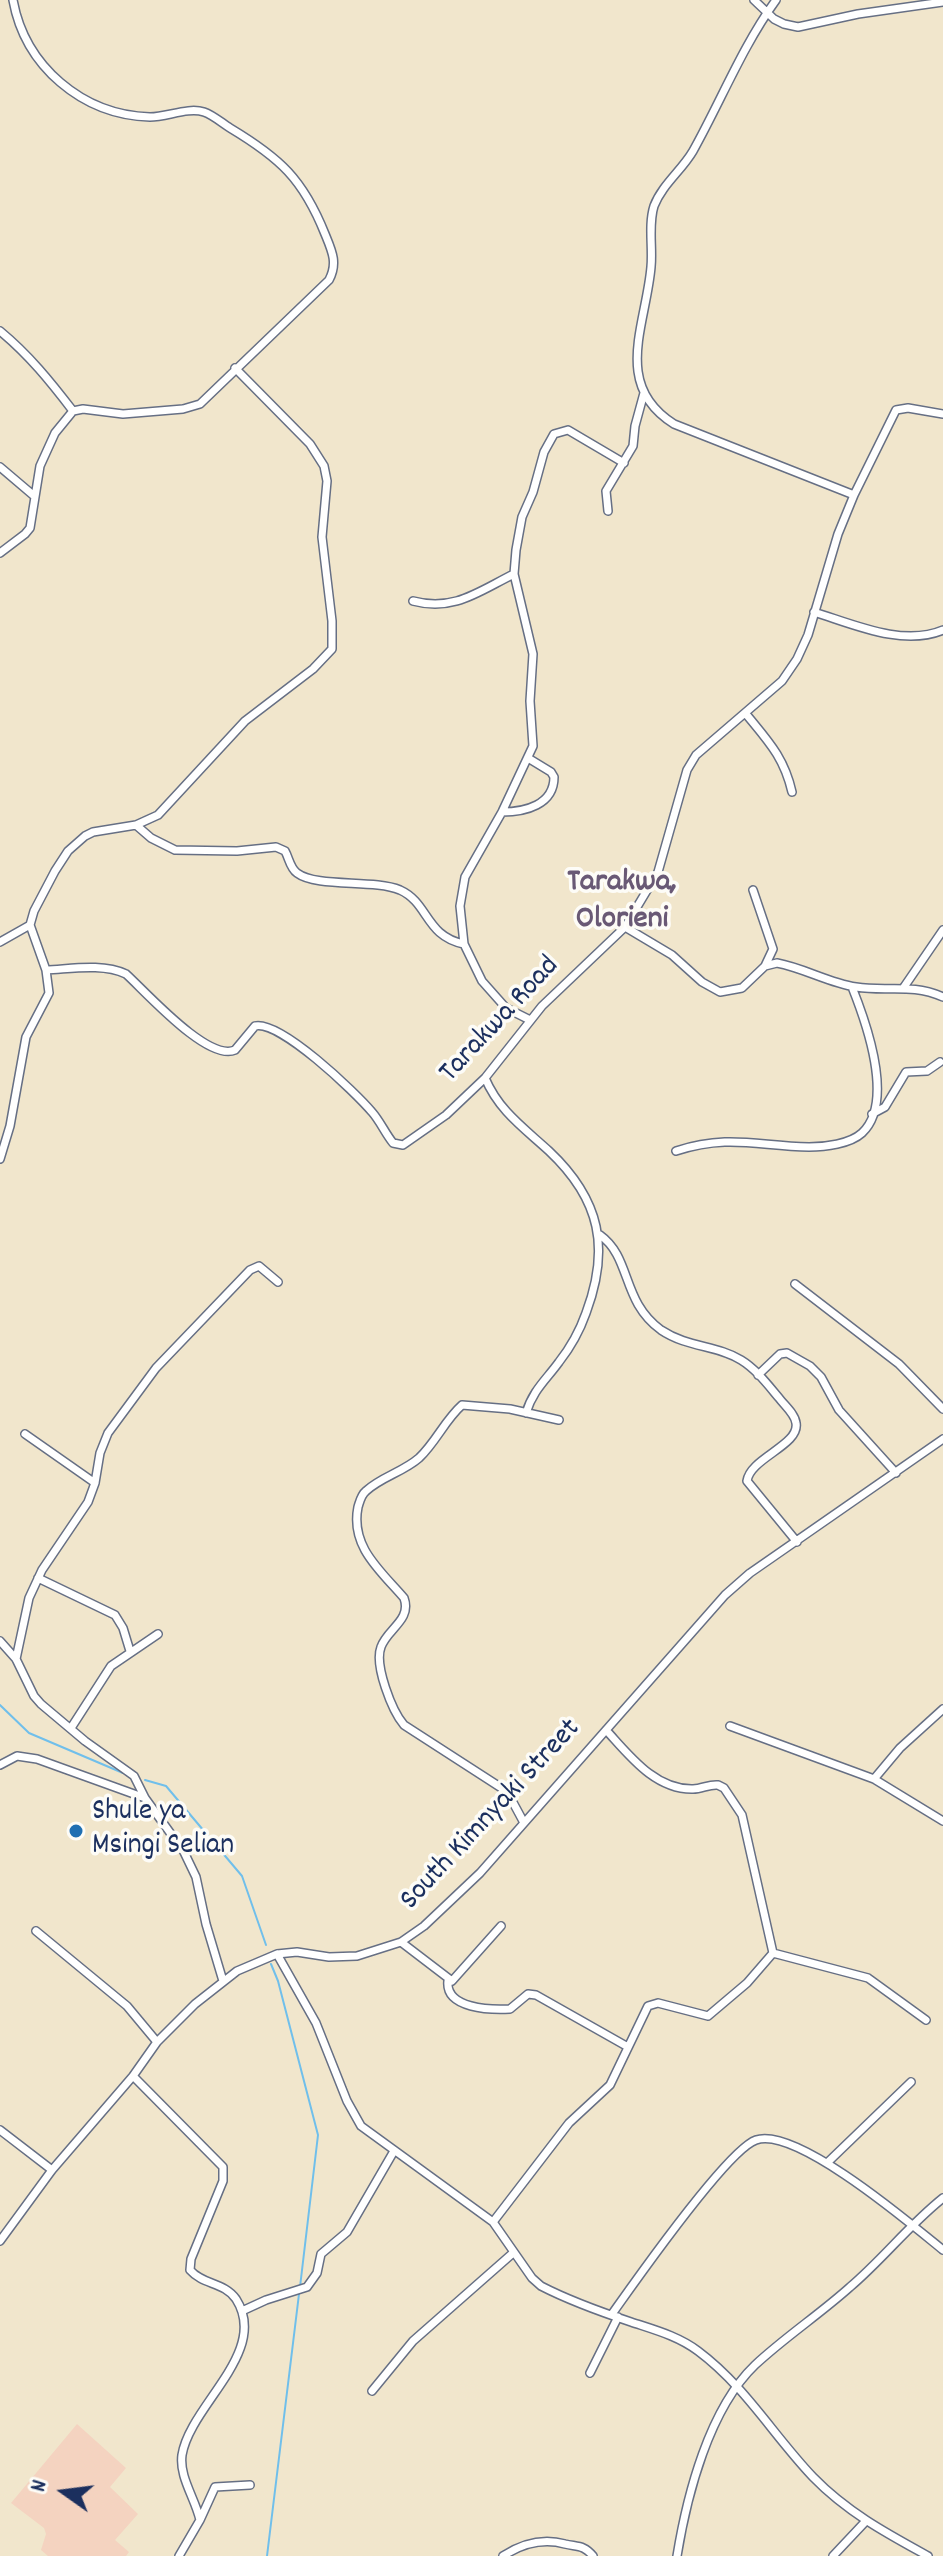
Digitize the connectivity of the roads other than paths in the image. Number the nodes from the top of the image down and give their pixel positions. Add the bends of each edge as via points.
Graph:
1 (13, 0) edge
2 (754, 0) edge
3 (776, 0) edge
4 (943, 2) edge
5 (767, 12) junction
6 (0, 331) edge
7 (235, 368) junction
8 (644, 393) junction
9 (73, 411) junction
10 (943, 414) edge
11 (624, 463) junction
12 (0, 467) edge
13 (33, 495) junction
14 (854, 495) junction
15 (608, 511) dead end
16 (0, 553) edge
17 (514, 574) junction
18 (413, 601) dead end
19 (814, 612) junction
20 (943, 630) edge
21 (746, 714) junction
22 (528, 758) junction
23 (792, 792) dead end
24 (502, 812) junction
25 (136, 825) junction
26 (753, 890) dead end
27 (30, 925) junction
28 (625, 927) junction
29 (943, 930) edge
30 (0, 942) edge
31 (464, 944) junction
32 (932, 946) junction
33 (943, 949) edge
34 (765, 966) junction
35 (46, 970) junction
36 (852, 987) junction
37 (904, 987) junction
38 (943, 997) edge
39 (530, 1020) junction
40 (940, 1062) dead end
41 (485, 1078) junction
42 (872, 1114) junction
43 (676, 1151) dead end
44 (0, 1159) edge
45 (600, 1235) junction
46 (278, 1282) dead end
47 (795, 1284) dead end
48 (758, 1375) junction
49 (943, 1409) edge
50 (526, 1413) junction
51 (559, 1420) dead end
52 (25, 1434) dead end
53 (943, 1439) edge
54 (896, 1473) junction
55 (95, 1483) junction
56 (797, 1542) junction
57 (38, 1578) junction
58 (158, 1634) dead end
59 (0, 1641) edge
60 (130, 1651) junction
61 (16, 1659) junction
62 (943, 1709) edge
63 (730, 1726) dead end
64 (71, 1728) junction
65 (606, 1730) junction
66 (0, 1765) edge
67 (874, 1779) junction
68 (145, 1798) junction
69 (523, 1821) junction
70 (943, 1821) edge
71 (501, 1926) dead end
72 (36, 1931) dead end
73 (401, 1942) junction
74 (773, 1953) junction
75 (277, 1954) junction
76 (223, 1981) junction
77 (448, 1981) junction
78 (926, 2020) dead end
79 (157, 2042) junction
80 (628, 2047) junction
81 (133, 2076) junction
82 (911, 2082) dead end
83 (0, 2130) edge
84 (394, 2151) junction
85 (827, 2163) junction
86 (52, 2170) junction
87 (943, 2198) edge
88 (493, 2222) junction
89 (911, 2224) junction
90 (0, 2241) edge
91 (943, 2250) edge
92 (513, 2253) junction
93 (242, 2311) junction
94 (615, 2316) junction
95 (590, 2373) dead end
96 (738, 2385) junction
97 (372, 2391) dead end
98 (250, 2485) dead end
99 (200, 2520) junction
100 (865, 2522) junction
101 (179, 2556) edge
102 (503, 2556) edge
103 (593, 2556) edge
104 (677, 2556) edge
105 (833, 2556) edge
106 (928, 2556) edge

1 - 7 street via 34,56 73,93 98,107 130,115 206,112 271,154 306,191 333,253 333,271 319,291
2 - 5 street
3 - 5 street
4 - 5 street via 798,27
5 - 8 street via 692,154 654,207 651,270 637,342
6 - 9 street via 27,353
7 - 9 street via 191,408 123,414
7 - 25 street via 310,444 324,466 322,537 334,640 326,658 245,721 169,807
8 - 11 street
8 - 14 street via 674,424
9 - 13 street via 47,448
10 - 14 street, Tarakwa Road via 896,410
11 - 15 street via 606,491
11 - 17 street via 568,430 554,434 522,517
12 - 13 street
13 - 16 street via 30,528
14 - 19 street, Tarakwa Road
17 - 18 street via 444,606
17 - 22 street via 533,654 534,738
19 - 20 street via 912,636
19 - 21 street, Tarakwa Road via 797,659
21 - 23 street via 780,754
21 - 28 street, Tarakwa Road via 704,746 691,763 658,872
22 - 24 street
22 - 24 street via 551,772 553,787 535,808
24 - 31 street via 465,877 460,906
25 - 27 street via 93,832 77,842 55,871
25 - 31 street via 175,850 276,847 304,877 400,890 439,934
26 - 34 street via 773,949
27 - 30 street
27 - 35 street
28 - 34 street via 720,992 742,988
28 - 39 street, Tarakwa Road
29 - 32 street
31 - 39 street via 490,993
32 - 33 street
32 - 37 street
34 - 36 street via 787,965
35 - 41 street, Tarakwa Road via 111,969 126,974 197,1039 223,1052 235,1050 255,1026 264,1025 317,1059 362,1101 396,1145 440,1120
35 - 44 street via 49,993 26,1037
36 - 37 street
36 - 42 street via 877,1074
37 - 38 street
39 - 41 street, Tarakwa Road
40 - 42 street via 927,1071 906,1072 885,1107
41 - 45 street via 506,1114 569,1173
42 - 43 street via 859,1136 833,1145 730,1141
45 - 48 street via 615,1249 635,1303 649,1321 676,1339 741,1360
45 - 50 street via 599,1270 585,1317 565,1354 536,1389
46 - 55 street via 259,1266 250,1270 165,1358 108,1433
47 - 49 street via 899,1364
48 - 54 street via 787,1353 810,1366 839,1410
48 - 56 street via 791,1412 796,1430 752,1469 747,1481
50 - 51 street
50 - 69 street via 462,1405 418,1459 366,1491 357,1513 362,1547 406,1604 379,1656 398,1718 500,1787
52 - 55 street
53 - 54 street, South Kimnyaki Street
54 - 56 street, South Kimnyaki Street
55 - 57 street
56 - 65 street, South Kimnyaki Street via 725,1595
57 - 60 street via 115,1615
57 - 61 street
58 - 60 street
59 - 61 street
60 - 64 street via 111,1666
61 - 64 street via 34,1696
62 - 67 street
63 - 67 street
64 - 68 street via 134,1776
65 - 69 street, South Kimnyaki Street
65 - 74 street via 665,1783 692,1789 718,1785 734,1801 750,1843
66 - 68 street via 17,1756 37,1759
67 - 70 street
68 - 76 street via 196,1877
69 - 73 street, South Kimnyaki Street via 462,1892
71 - 77 street via 457,1978
72 - 79 street via 127,2006
73 - 75 street, South Kimnyaki Street via 357,1956
73 - 77 street
74 - 78 street via 868,1978
74 - 80 street via 708,2016 652,2003
75 - 76 street, South Kimnyaki Street
75 - 84 street via 316,2023 354,2116
76 - 79 street, South Kimnyaki Street
77 - 80 street via 457,2000 486,2008 510,2009 528,1994 536,1995
79 - 81 street, South Kimnyaki Street
80 - 88 street via 610,2085 569,2123
81 - 86 street, South Kimnyaki Street
81 - 93 street via 223,2167 223,2181 190,2270 228,2289
82 - 85 street
83 - 86 street
84 - 88 street
84 - 93 street via 347,2232 321,2254 307,2287
85 - 89 street
85 - 94 street via 767,2139 748,2144 675,2229
86 - 90 street, South Kimnyaki Street
87 - 89 street
88 - 92 street
89 - 91 street
89 - 96 street via 854,2285
92 - 94 street via 541,2286
92 - 97 street via 413,2341
93 - 99 street via 239,2350 183,2450 183,2471
94 - 95 street
94 - 96 street via 681,2339
96 - 100 street via 813,2477
96 - 104 street via 711,2434
98 - 99 street via 215,2487
99 - 101 street
100 - 105 street
100 - 106 street
102 - 103 street via 546,2540 582,2546

